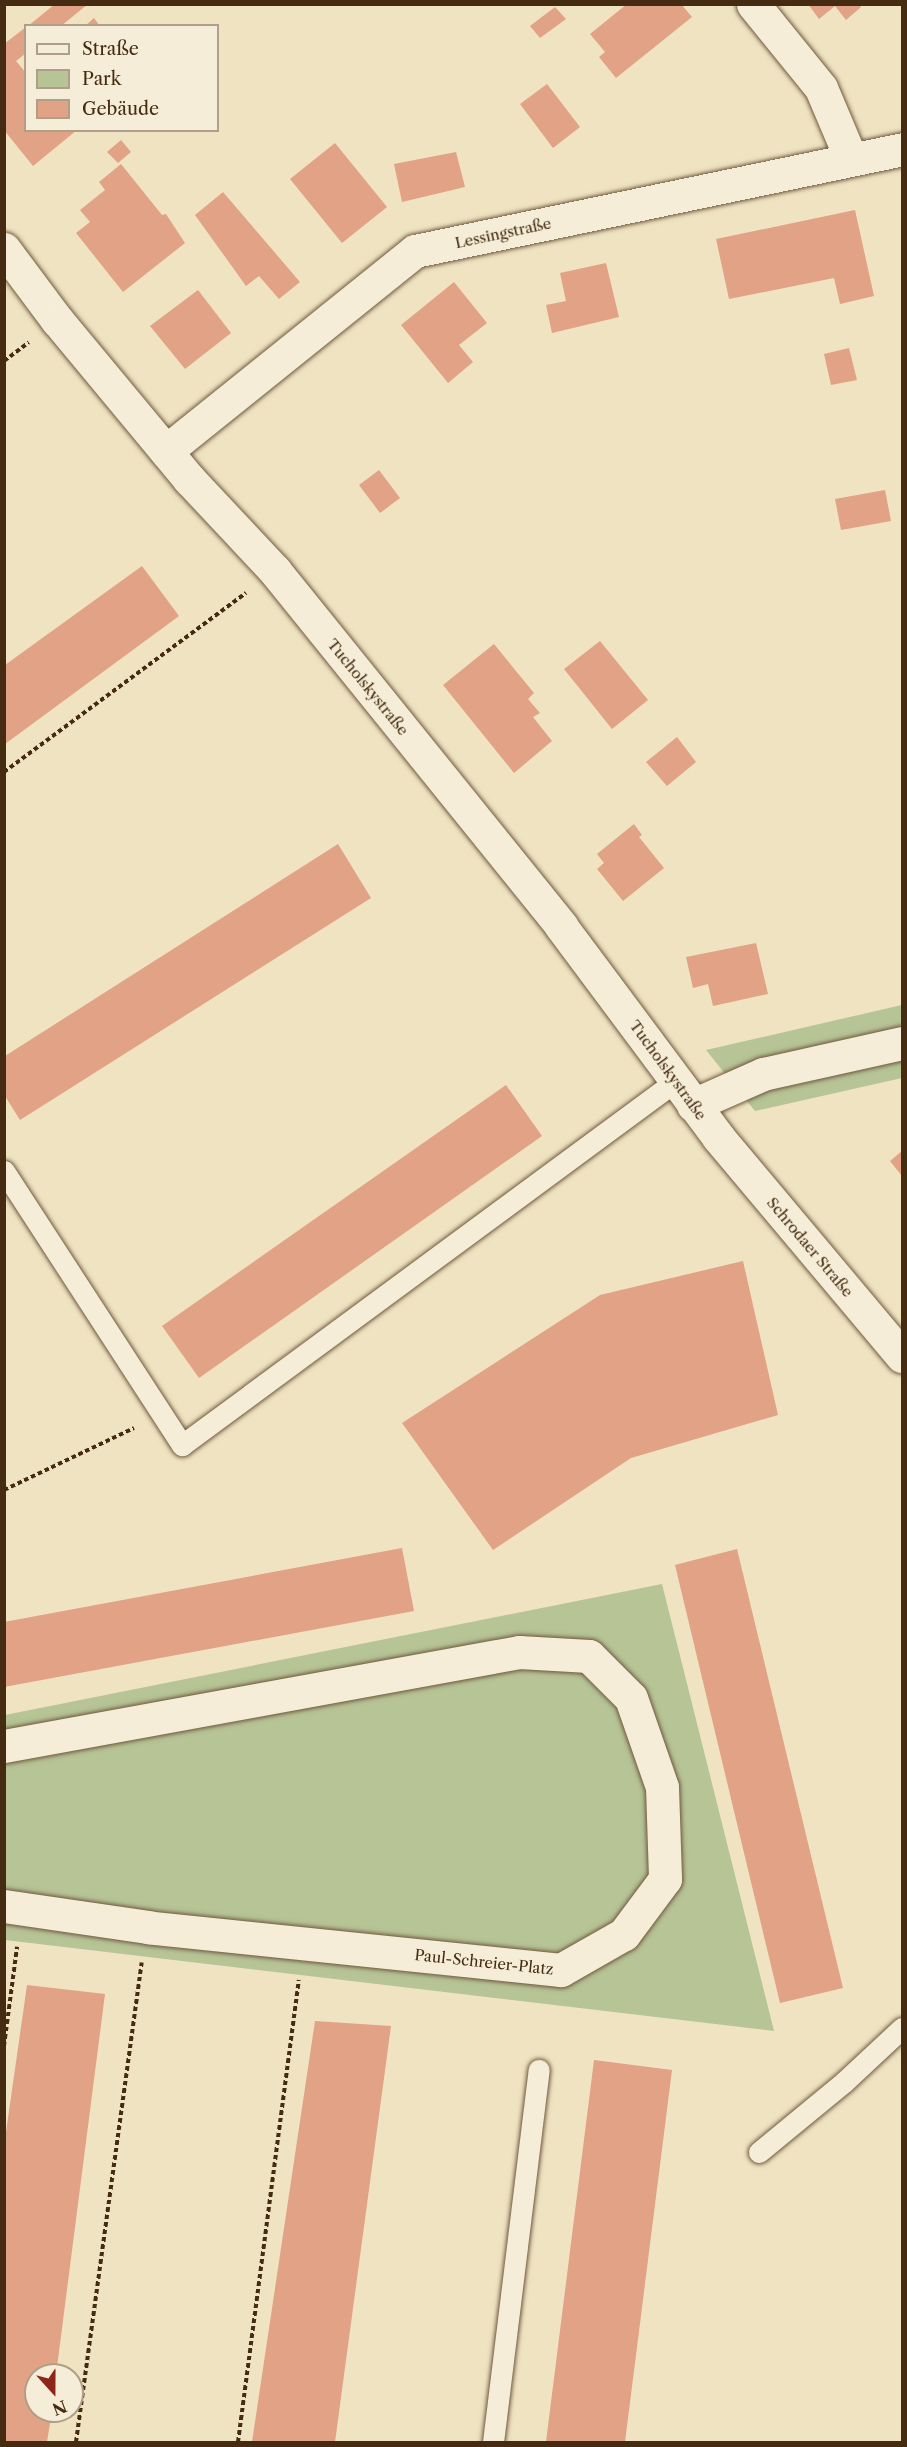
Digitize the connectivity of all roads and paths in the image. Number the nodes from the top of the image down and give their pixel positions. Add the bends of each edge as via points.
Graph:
1 (753, 4) edge
2 (903, 148) edge
3 (852, 159) junction
4 (4, 249) edge
5 (166, 451) junction
6 (275, 571) junction
7 (4, 772) edge
8 (903, 1043) edge
9 (685, 1093) junction
10 (718, 1137) joint
11 (4, 1171) edge
12 (903, 1356) edge
13 (160, 1416) junction
14 (4, 1490) edge
15 (4, 1746) edge
16 (13, 1907) edge
17 (147, 1927) junction
18 (304, 1944) junction
19 (903, 2028) edge
20 (4, 2046) edge
21 (539, 2070) dead end
22 (759, 2152) dead end
23 (76, 2442) edge
24 (238, 2442) edge
25 (493, 2442) edge

1 - 3 street via 821,88
2 - 3 street, Lessingstraße
3 - 5 street, Lessingstraße via 415,251
4 - 5 street, Tucholskystraße via 57,320
5 - 6 street, Tucholskystraße
6 - 7 path
6 - 9 street, Tucholskystraße via 561,926
8 - 9 street
9 - 10 street, Tucholskystraße
9 - 13 lane via 182,1445
10 - 12 street, Schrodaer Straße
11 - 13 lane
13 - 14 path
15 - 18 street, Paul-Schreier-Platz via 519,1652 589,1656 631,1698 662,1787 666,1879 624,1934 561,1970
16 - 17 street, Paul-Schreier-Platz
16 - 20 path
17 - 18 street, Paul-Schreier-Platz
17 - 23 path
18 - 24 path
19 - 22 lane
21 - 25 lane

